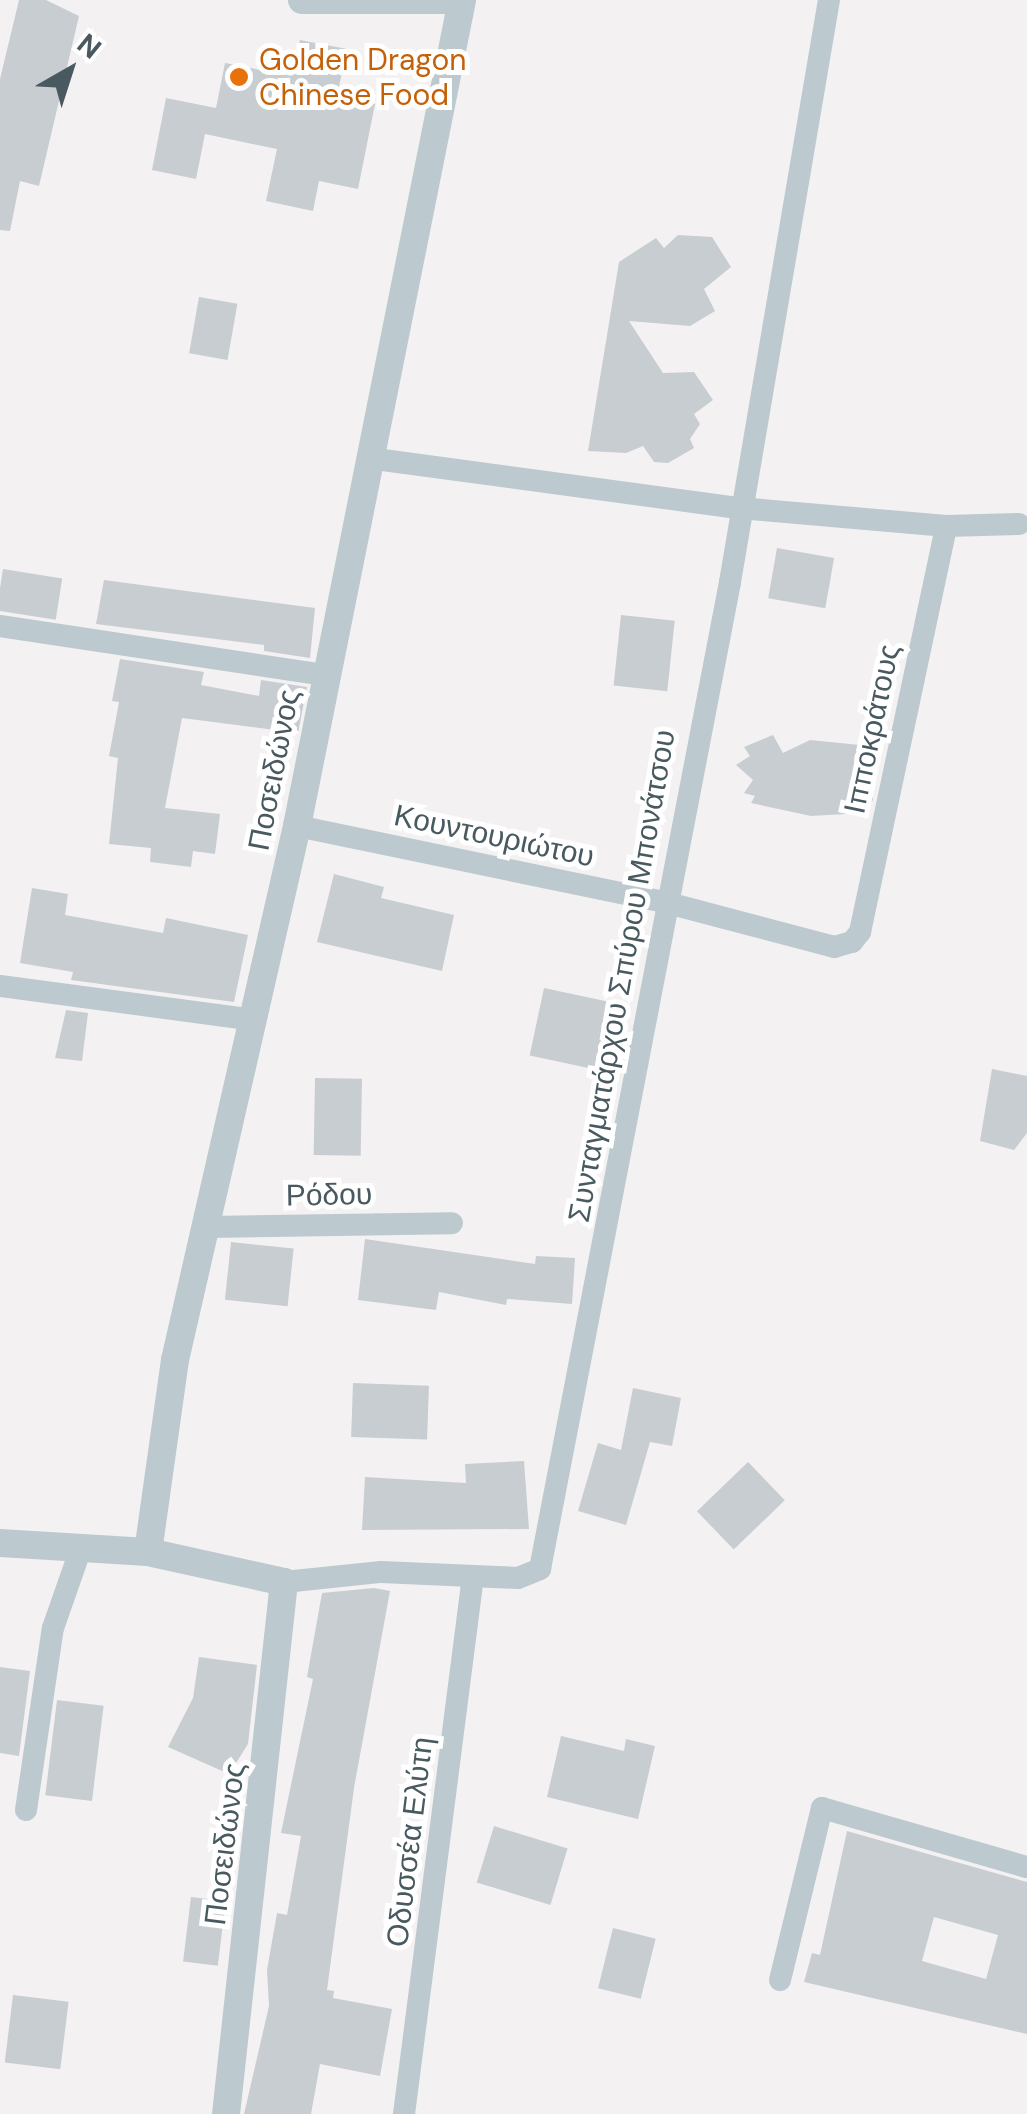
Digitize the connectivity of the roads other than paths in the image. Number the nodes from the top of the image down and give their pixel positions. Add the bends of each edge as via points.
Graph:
1 (302, 0) edge
2 (460, 0) edge
3 (828, 0) edge
4 (368, 458) junction
5 (740, 508) junction
6 (1019, 524) dead end
7 (946, 526) junction
8 (0, 626) edge
9 (325, 675) junction
10 (298, 826) junction
11 (664, 902) junction
12 (852, 942) joint
13 (0, 986) edge
14 (255, 1020) junction
15 (452, 1223) dead end
16 (207, 1227) junction
17 (0, 1544) edge
18 (80, 1551) junction
19 (148, 1552) junction
20 (473, 1576) junction
21 (284, 1582) junction
22 (26, 1810) dead end
23 (1027, 1867) edge
24 (780, 1980) dead end
25 (226, 2114) edge
26 (404, 2114) edge

1 - 2 street
2 - 4 street, Ποσειδώνος
3 - 5 street, Συνταγματάρχου Σπύρου Μπονάτσου
4 - 5 street
4 - 9 street, Ποσειδώνος
5 - 7 street
5 - 11 street, Συνταγματάρχου Σπύρου Μπονάτσου
6 - 7 street
7 - 12 street, Ιπποκράτους via 860,932
8 - 9 street
9 - 10 street, Ποσειδώνος
10 - 11 street, Κουντουριώτου
10 - 14 street, Ποσειδώνος
11 - 12 street, Κουντουριώτου via 834,946
11 - 20 street, Συνταγματάρχου Σπύρου Μπονάτσου via 622,1168 540,1570 530,1577
13 - 14 street
14 - 16 street, Ποσειδώνος
15 - 16 street, Ρόδου
16 - 19 street, Ποσειδώνος via 175,1360
17 - 18 street, Συνταγματάρχου Σπύρου Μπονάτσου
18 - 19 street, Συνταγματάρχου Σπύρου Μπονάτσου
18 - 22 street via 54,1628
19 - 21 street, Συνταγματάρχου Σπύρου Μπονάτσου
20 - 21 street, Συνταγματάρχου Σπύρου Μπονάτσου via 381,1572
20 - 26 street, Οδυσσέα Ελύτη
21 - 25 street, Ποσειδώνος
23 - 24 street via 822,1808

